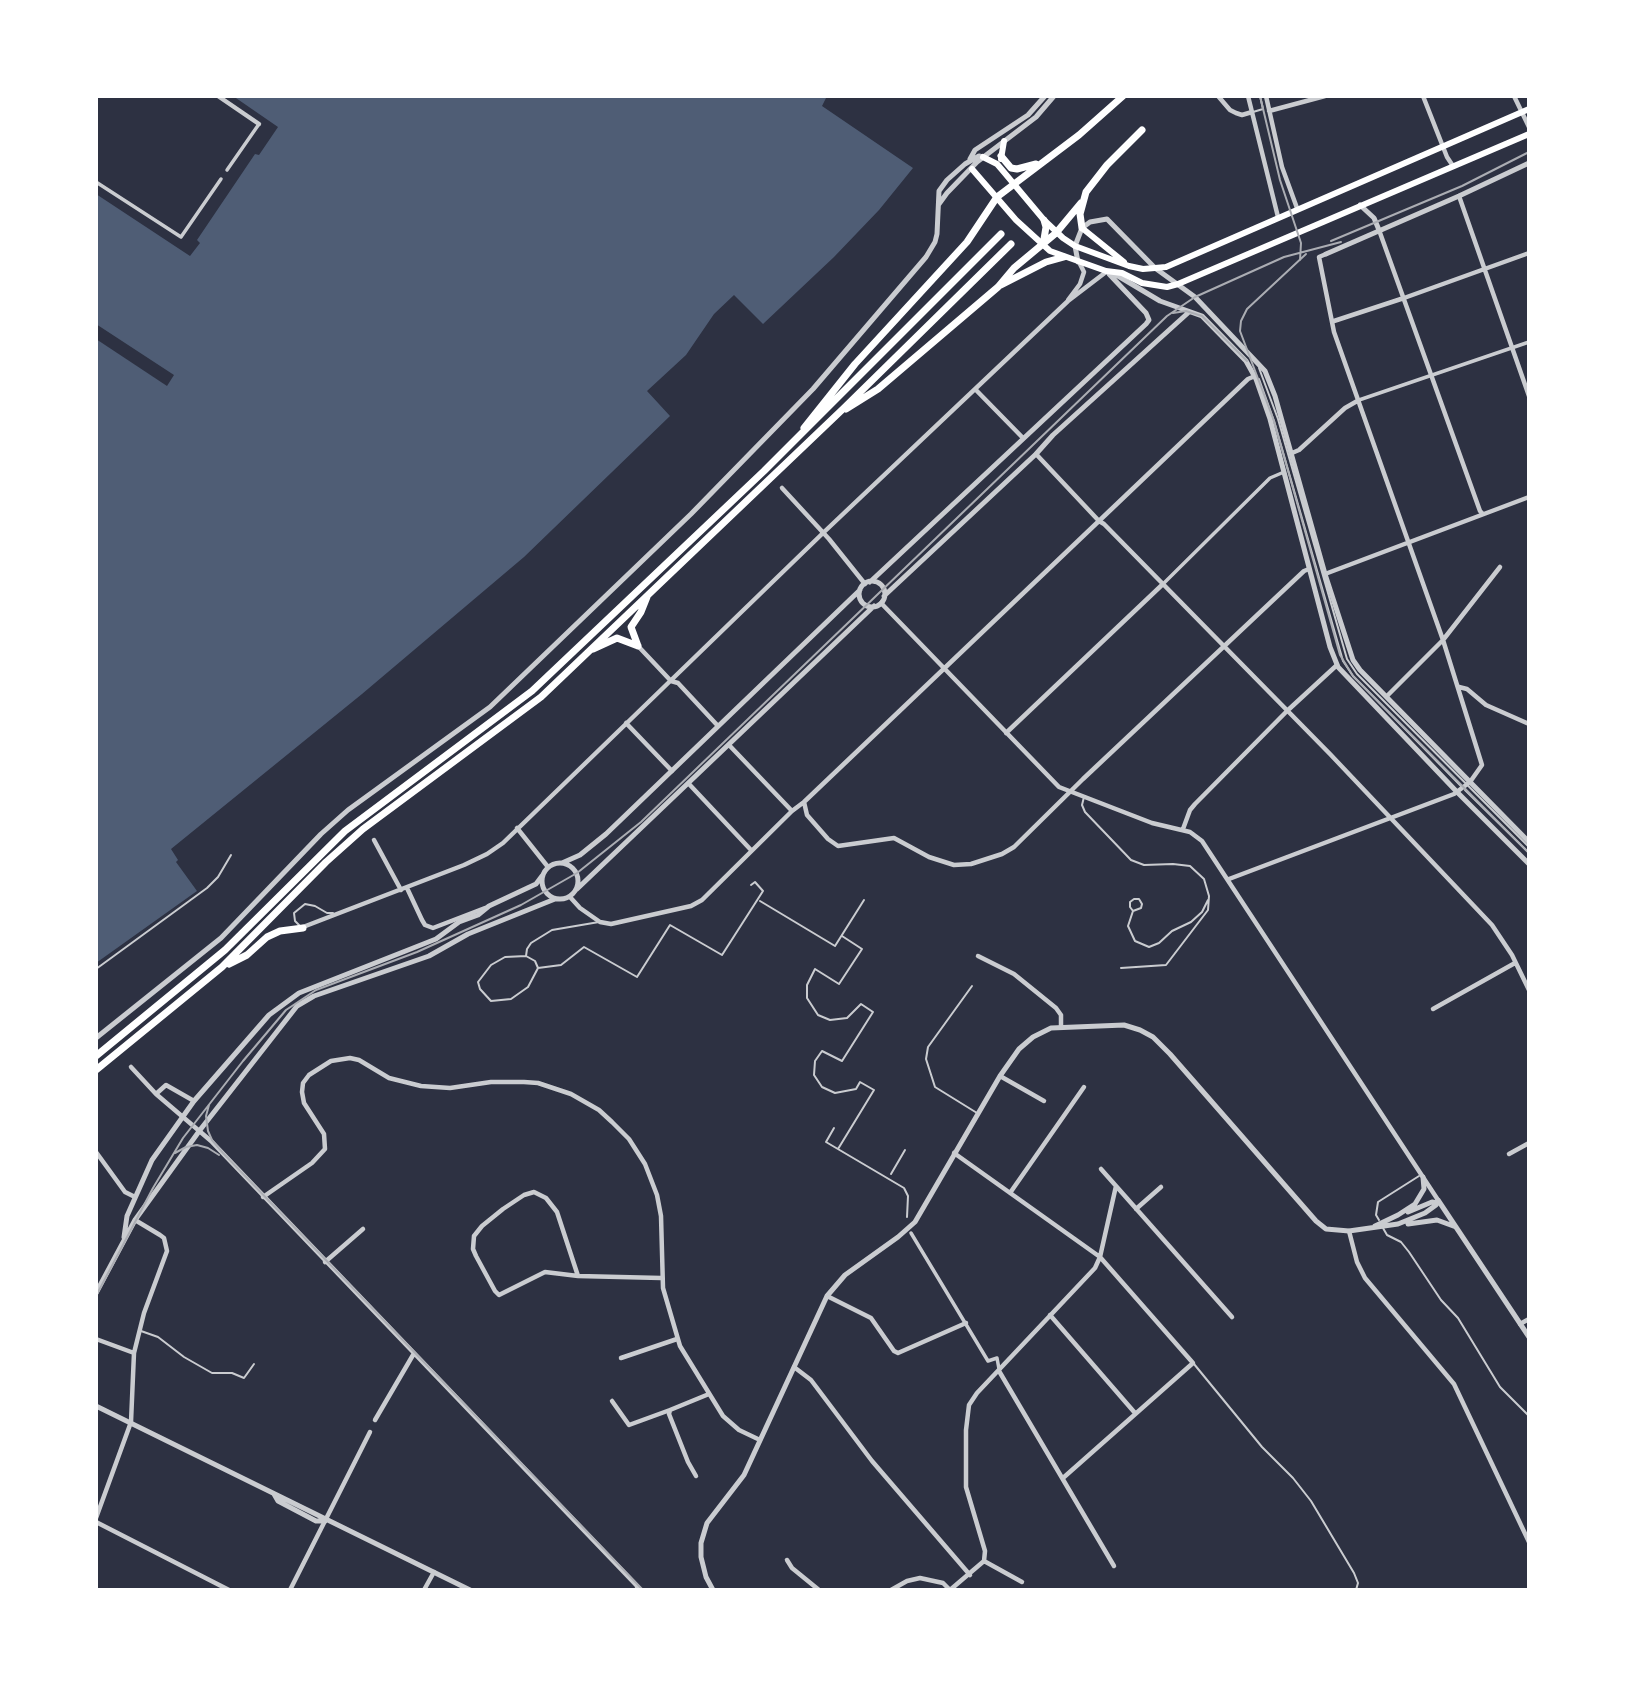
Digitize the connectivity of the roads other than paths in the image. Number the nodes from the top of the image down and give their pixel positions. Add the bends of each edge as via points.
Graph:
1 (218, 96) edge
2 (1045, 96) edge
3 (1054, 96) edge
4 (1123, 96) edge
5 (1218, 96) edge
6 (1248, 96) edge
7 (1260, 96) edge
8 (1266, 96) edge
9 (1325, 96) edge
10 (1423, 96) edge
11 (1514, 96) edge
12 (1529, 108) edge
13 (1269, 111) junction
14 (1252, 112) junction
15 (1521, 112) junction
16 (259, 124) joint
17 (1142, 130) dead end
18 (1528, 132) edge
19 (1004, 141) junction
20 (1443, 146) junction
21 (1001, 156) junction
22 (983, 157) junction
23 (968, 162) junction
24 (1529, 163) edge
25 (1040, 164) junction
26 (1454, 166) junction
27 (972, 169) junction
28 (227, 170) dead end
29 (1003, 171) junction
30 (221, 179) dead end
31 (96, 182) edge
32 (1014, 184) junction
33 (1459, 196) junction
34 (997, 197) junction
35 (1081, 203) junction
36 (939, 204) junction
37 (1360, 205) junction
38 (1297, 208) junction
39 (1278, 217) junction
40 (1044, 220) junction
41 (1082, 228) junction
42 (1379, 230) junction
43 (1056, 233) junction
44 (1001, 234) dead end
45 (1011, 244) dead end
46 (1042, 246) junction
47 (1075, 246) junction
48 (1529, 253) edge
49 (1326, 254) joint
50 (1064, 257) junction
51 (1078, 262) junction
52 (1129, 266) junction
53 (1155, 268) junction
54 (1485, 268) junction
55 (1110, 272) junction
56 (1178, 284) junction
57 (998, 287) junction
58 (1404, 298) junction
59 (1068, 301) junction
60 (1189, 312) junction
61 (1334, 321) junction
62 (1529, 342) edge
63 (1512, 348) junction
64 (1247, 361) junction
65 (1256, 361) junction
66 (1255, 376) junction
67 (1432, 376) junction
68 (975, 389) junction
69 (1529, 396) edge
70 (1359, 400) junction
71 (839, 412) junction
72 (799, 438) junction
73 (1023, 438) junction
74 (1292, 453) junction
75 (1037, 454) junction
76 (1284, 472) junction
77 (782, 488) dead end
78 (1529, 497) edge
79 (1483, 514) junction
80 (1099, 521) junction
81 (823, 533) junction
82 (1408, 541) junction
83 (1500, 567) dead end
84 (1309, 569) junction
85 (1325, 574) junction
86 (867, 583) junction
87 (1163, 584) junction
88 (860, 590) junction
89 (647, 596) junction
90 (883, 599) junction
91 (874, 606) junction
92 (1443, 640) junction
93 (638, 646) junction
94 (1225, 646) junction
95 (589, 651) junction
96 (1337, 665) junction
97 (943, 668) junction
98 (671, 681) junction
99 (1459, 687) junction
100 (1387, 696) junction
101 (1287, 711) junction
102 (626, 723) junction
103 (1529, 724) edge
104 (718, 726) junction
105 (1006, 733) junction
106 (729, 745) junction
107 (672, 771) junction
108 (689, 784) junction
109 (1467, 785) junction
110 (1070, 791) junction
111 (1457, 792) junction
112 (1084, 796) junction
113 (804, 802) junction
114 (792, 811) junction
115 (1391, 818) junction
116 (517, 828) junction
117 (1183, 829) junction
118 (374, 840) dead end
119 (1529, 845) edge
120 (751, 850) junction
121 (1529, 853) edge
122 (231, 855) dead end
123 (562, 863) junction
124 (1529, 864) edge
125 (548, 867) junction
126 (542, 876) junction
127 (1229, 879) junction
128 (751, 885) dead end
129 (407, 888) junction
130 (577, 889) junction
131 (401, 890) junction
132 (1209, 896) junction
133 (570, 897) junction
134 (555, 899) junction
135 (759, 900) junction
136 (864, 900) dead end
137 (489, 906) junction
138 (1133, 911) dead end
139 (341, 913) junction
140 (600, 922) junction
141 (303, 928) junction
142 (842, 936) junction
143 (526, 956) junction
144 (978, 956) dead end
145 (1516, 963) junction
146 (222, 967) junction
147 (538, 968) junction
148 (1121, 968) dead end
149 (96, 969) edge
150 (972, 986) dead end
151 (1529, 990) edge
152 (1433, 1009) dead end
153 (1061, 1027) junction
154 (96, 1038) edge
155 (96, 1056) edge
156 (131, 1067) dead end
157 (98, 1070) edge
158 (1000, 1076) junction
159 (1084, 1087) dead end
160 (156, 1094) junction
161 (194, 1101) junction
162 (1044, 1101) dead end
163 (978, 1113) junction
164 (182, 1117) junction
165 (834, 1128) dead end
166 (200, 1130) junction
167 (1529, 1143) edge
168 (838, 1149) junction
169 (905, 1150) dead end
170 (96, 1152) edge
171 (954, 1153) junction
172 (1508, 1154) dead end
173 (1101, 1169) dead end
174 (891, 1174) dead end
175 (1422, 1175) junction
176 (1116, 1186) junction
177 (1161, 1187) dead end
178 (1010, 1193) junction
179 (135, 1197) junction
180 (263, 1197) junction
181 (1439, 1202) junction
182 (1136, 1209) junction
183 (1409, 1210) junction
184 (907, 1217) dead end
185 (135, 1220) junction
186 (1415, 1220) junction
187 (1375, 1226) junction
188 (1457, 1228) junction
189 (363, 1229) dead end
190 (1349, 1231) junction
191 (911, 1233) dead end
192 (124, 1240) junction
193 (1100, 1257) junction
194 (325, 1262) junction
195 (578, 1276) junction
196 (661, 1278) junction
197 (97, 1288) edge
198 (827, 1296) junction
199 (1050, 1315) junction
200 (1231, 1317) dead end
201 (1529, 1319) edge
202 (966, 1323) junction
203 (1520, 1324) junction
204 (140, 1331) junction
205 (1529, 1337) edge
206 (96, 1339) edge
207 (677, 1339) junction
208 (134, 1353) junction
209 (413, 1354) junction
210 (621, 1358) dead end
211 (1194, 1363) junction
212 (254, 1364) dead end
213 (794, 1367) junction
214 (999, 1371) junction
215 (709, 1394) junction
216 (612, 1401) dead end
217 (96, 1406) edge
218 (670, 1410) junction
219 (1135, 1413) junction
220 (1529, 1416) edge
221 (375, 1420) dead end
222 (131, 1422) junction
223 (370, 1432) dead end
224 (760, 1440) junction
225 (696, 1476) dead end
226 (1063, 1478) junction
227 (96, 1520) edge
228 (326, 1521) junction
229 (1529, 1542) edge
230 (787, 1560) dead end
231 (984, 1561) junction
232 (1114, 1566) dead end
233 (434, 1572) junction
234 (970, 1575) junction
235 (1022, 1582) dead end
236 (637, 1588) edge
237 (229, 1590) edge
238 (290, 1590) edge
239 (424, 1590) edge
240 (470, 1590) edge
241 (713, 1590) edge
242 (819, 1590) edge
243 (891, 1590) edge
244 (950, 1590) edge
245 (1356, 1590) edge

1 - 16 street
2 - 23 street via 1028,115 975,150
3 - 19 street via 1036,117
4 - 25 highway
5 - 14 street via 1236,113
6 - 14 street
7 - 14 lane via 1263,109
8 - 13 street
9 - 13 street
10 - 20 street
11 - 15 street
12 - 15 main road
13 - 38 street
14 - 39 street
15 - 18 street
15 - 20 main road
16 - 28 street
17 - 35 highway via 1107,165
18 - 26 main road
19 - 21 main road
19 - 22 street
20 - 26 street
20 - 38 main road
21 - 25 highway via 1011,168
21 - 29 main road
22 - 23 street
22 - 27 street
22 - 29 main road
23 - 27 street
23 - 36 street via 939,191
24 - 33 street
25 - 32 highway
26 - 37 main road
27 - 34 main road
27 - 36 street
29 - 32 main road
30 - 31 street via 181,237
32 - 34 highway
32 - 40 main road
33 - 42 street
33 - 54 street
34 - 46 main road
34 - 72 highway via 967,242 855,364
35 - 41 highway
35 - 43 highway
36 - 154 street via 936,237 926,257 813,389 691,514 490,707 348,810 220,938
37 - 42 street
37 - 56 main road
38 - 39 main road
39 - 53 main road
40 - 43 main road
40 - 46 highway
41 - 47 street
41 - 52 main road
41 - 53 street via 1107,219
42 - 49 street
42 - 58 street
43 - 46 highway
43 - 47 main road
44 - 72 highway
45 - 71 highway
46 - 50 main road
46 - 57 highway
47 - 51 street
47 - 52 main road
48 - 54 street
49 - 61 street via 1319,257
50 - 51 main road
50 - 57 highway
51 - 55 main road
51 - 59 street via 1084,272
52 - 53 main road
53 - 56 street
54 - 58 street
54 - 63 street
55 - 56 main road via 1142,283
55 - 59 street via 1096,277
55 - 60 street
55 - 73 street via 1149,320
56 - 65 street
57 - 71 highway via 878,389
58 - 61 street
58 - 67 street
59 - 68 street
60 - 64 street via 1202,316
60 - 75 street
61 - 70 street
62 - 63 street
63 - 67 street
63 - 69 street
64 - 66 street
64 - 109 lane via 1263,387 1275,421 1343,661 1353,676
65 - 74 street via 1265,371
65 - 109 lane via 1278,419 1347,659
66 - 76 street
66 - 80 street
67 - 70 street
67 - 79 street
68 - 73 street
68 - 81 street
70 - 74 street
70 - 82 street
71 - 89 highway
72 - 155 highway via 532,691 366,813 225,950
73 - 86 street
74 - 85 street
75 - 80 street
75 - 90 street
76 - 84 street
76 - 87 street via 1270,478
77 - 81 street
78 - 79 street
79 - 82 street
80 - 87 street
80 - 97 street
81 - 86 street
81 - 98 street
82 - 85 street
82 - 92 street
83 - 92 street
84 - 94 street
84 - 96 street
85 - 100 street via 1353,660
86 - 88 street
86 - 90 street via 882,586
87 - 94 street
87 - 105 street
88 - 91 street via 863,602
88 - 104 street
89 - 93 highway via 631,627
89 - 95 highway
90 - 91 street
90 - 97 street
91 - 106 street
92 - 99 street
92 - 100 street
93 - 95 highway via 617,638
93 - 98 street
94 - 101 street
94 - 110 street
95 - 146 highway via 526,709 363,830
96 - 101 street
96 - 111 street
97 - 105 street
97 - 113 street
98 - 102 street
98 - 104 street
99 - 103 street
99 - 109 street via 1482,762
100 - 109 street
101 - 115 street
101 - 117 street via 1195,804
102 - 107 street
102 - 116 street
104 - 107 street
105 - 110 street via 1055,783
106 - 108 street
106 - 114 street
107 - 123 street via 606,834
108 - 120 street
108 - 130 street
109 - 111 street
109 - 119 street
109 - 121 lane
110 - 112 street
110 - 113 street via 1010,850 962,865 937,861 894,838 838,846 807,816
111 - 115 street
111 - 124 street
112 - 117 street
112 - 132 lane via 1085,812 1131,860 1144,865 1190,866 1204,879
113 - 114 street
114 - 120 street
115 - 127 street
115 - 145 street via 1492,925
116 - 125 street
116 - 129 street via 478,859
117 - 127 street via 1202,841
118 - 131 street
120 - 140 street via 697,903 619,923
122 - 149 lane via 207,888
123 - 125 street
123 - 130 street via 577,873
125 - 126 street
126 - 134 street via 543,889
126 - 137 street via 536,884
127 - 175 street
128 - 135 lane via 755,882 763,891
129 - 131 street
129 - 137 street via 425,925 433,928
130 - 133 street
131 - 139 street
132 - 138 lane via 1191,922 1149,947 1130,934
132 - 148 lane via 1208,909 1166,965
133 - 134 street
133 - 140 street
134 - 166 street via 468,934 429,956 297,1006
135 - 142 lane via 835,946
135 - 147 lane via 722,955 670,925 637,977 584,947 561,965
136 - 142 lane
137 - 161 street via 436,939 281,1004
139 - 141 street
139 - 141 lane via 305,904 294,913
140 - 143 lane via 544,933 528,947
141 - 146 highway via 267,937 247,955
142 - 168 lane via 862,949 839,984 815,969 806,992 814,1010 830,1020 846,1018 861,1004 873,1012 842,1062 822,1051 813,1068 817,1081 828,1091 844,1093 856,1089 860,1082 874,1090
143 - 147 lane
143 - 147 lane via 505,957 491,965 479,978 480,989 491,1001 511,999 528,986
144 - 153 street via 1014,974 1056,1007
145 - 151 street
145 - 152 street
146 - 157 highway
150 - 163 lane via 928,1047 926,1059 935,1087
153 - 158 street via 1029,1039
153 - 190 street via 1130,1027 1147,1034 1165,1048 1320,1225
156 - 160 street
158 - 162 street
158 - 163 street
159 - 178 street
160 - 161 street via 166,1085
160 - 164 street
161 - 164 street
163 - 171 street
164 - 166 street
164 - 179 street via 152,1160
165 - 168 lane via 825,1142
166 - 180 street
166 - 185 street
167 - 172 street
168 - 184 lane via 904,1188
169 - 174 lane
170 - 179 street via 125,1192
171 - 178 street
171 - 198 street via 911,1226 845,1275
173 - 176 street
175 - 181 street
175 - 183 street via 1422,1193
175 - 220 lane via 1378,1202 1376,1216 1458,1318 1500,1387
176 - 182 street
176 - 193 street
177 - 182 street
178 - 193 street
179 - 192 street
180 - 194 street
180 - 196 street via 325,1149 324,1134 304,1103 302,1087 309,1075 331,1061 355,1059 401,1082 438,1088 538,1083 599,1110 636,1149 657,1195
181 - 183 street
181 - 186 street
181 - 188 street
182 - 200 street
183 - 187 street
185 - 192 street
185 - 204 street via 160,1234 167,1251
186 - 187 street
186 - 188 street via 1440,1220
187 - 190 street
188 - 203 street
189 - 194 street
190 - 229 street via 1366,1278 1454,1384
191 - 202 street
192 - 197 street
193 - 199 street
193 - 211 street
194 - 209 street
195 - 195 street via 545,1272 497,1295 473,1249 474,1236 503,1209 534,1192 557,1212
195 - 196 street
196 - 207 street
198 - 202 street via 871,1318 898,1353
198 - 213 street
199 - 214 street
199 - 219 street
201 - 203 street
202 - 214 street via 988,1361 998,1358
203 - 205 street
204 - 208 street
204 - 212 lane via 158,1337 212,1373 244,1378
206 - 208 street
207 - 210 street
207 - 215 street
208 - 222 street
209 - 221 street
209 - 236 street
211 - 219 street
211 - 245 lane via 1311,1501 1344,1555 1358,1583
213 - 224 street
213 - 234 street via 811,1380 872,1461
214 - 226 street
214 - 231 street via 973,1399 967,1413 966,1487
215 - 218 street
215 - 224 street via 733,1426
216 - 218 street via 629,1425
217 - 222 street
218 - 225 street
219 - 226 street
222 - 227 street
222 - 228 street via 274,1494 278,1501 316,1521
223 - 228 street
224 - 241 street via 744,1475 705,1531 701,1558
226 - 232 street
227 - 237 street
228 - 233 street
228 - 238 street
230 - 242 street
231 - 234 street
231 - 235 street
233 - 239 street
233 - 240 street
234 - 244 street
243 - 244 street via 920,1578 943,1583

